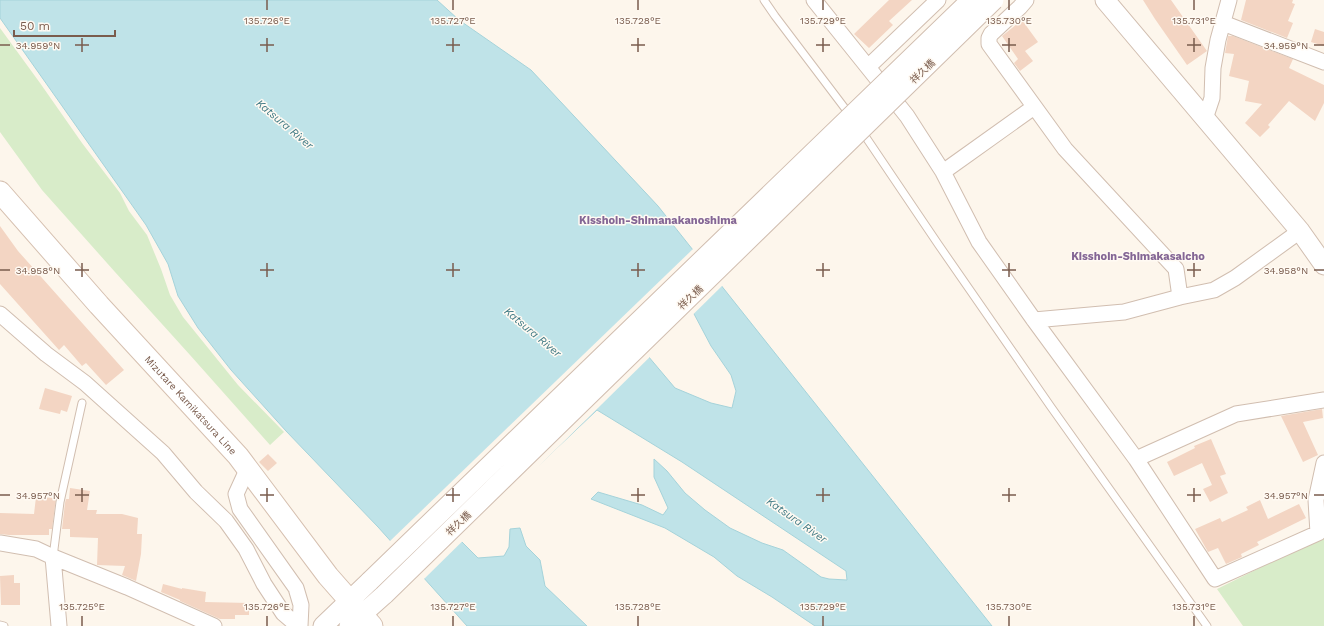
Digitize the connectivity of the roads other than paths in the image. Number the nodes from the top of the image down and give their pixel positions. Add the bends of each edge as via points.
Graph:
1 (764, 0) edge
2 (814, 0) edge
3 (938, 0) edge
4 (971, 0) edge
5 (994, 0) edge
6 (1026, 0) edge
7 (1105, 0) edge
8 (1229, 0) edge
9 (1223, 23) junction
10 (1324, 62) edge
11 (868, 67) junction
12 (1034, 107) junction
13 (1205, 119) junction
14 (943, 172) junction
15 (0, 192) edge
16 (1300, 231) junction
17 (1324, 265) edge
18 (1180, 297) junction
19 (0, 314) edge
20 (1034, 320) junction
21 (1324, 400) edge
22 (82, 403) dead end
23 (1136, 459) junction
24 (1324, 463) edge
25 (247, 470) junction
26 (0, 543) edge
27 (53, 557) junction
28 (358, 617) edge
29 (0, 625) edge
30 (323, 625) edge
31 (4, 626) edge
32 (59, 626) edge
33 (214, 626) edge
34 (299, 626) edge
35 (1207, 626) edge

1 - 35 lane via 838,98 942,251
2 - 11 street
3 - 11 street
4 - 28 street, 祥久橋, bridge via 370,581
5 - 28 street, 祥久橋, bridge via 385,594
6 - 12 street via 991,34 989,44
7 - 13 street
8 - 9 street
9 - 10 street
9 - 13 street via 1213,68 1212,98
11 - 14 street via 907,116
12 - 14 street
12 - 18 street via 1065,149 1176,269
13 - 16 street
14 - 20 street via 979,242
15 - 25 main road, Mizutare Kamikatsura Line via 238,456
16 - 17 street
16 - 18 street via 1214,290
18 - 20 street via 1124,312
19 - 34 street via 46,354 85,383 163,453 196,492 226,521 246,549 283,613
20 - 23 street
21 - 23 street via 1236,414
22 - 27 lane via 60,502
23 - 24 street via 1215,579 1318,533 1316,500
25 - 28 main road, Mizutare Kamikatsura Line
25 - 34 street via 236,494 240,509 296,588 301,605
26 - 27 street via 36,549
27 - 32 street
27 - 33 street
28 - 30 street
29 - 31 lane

